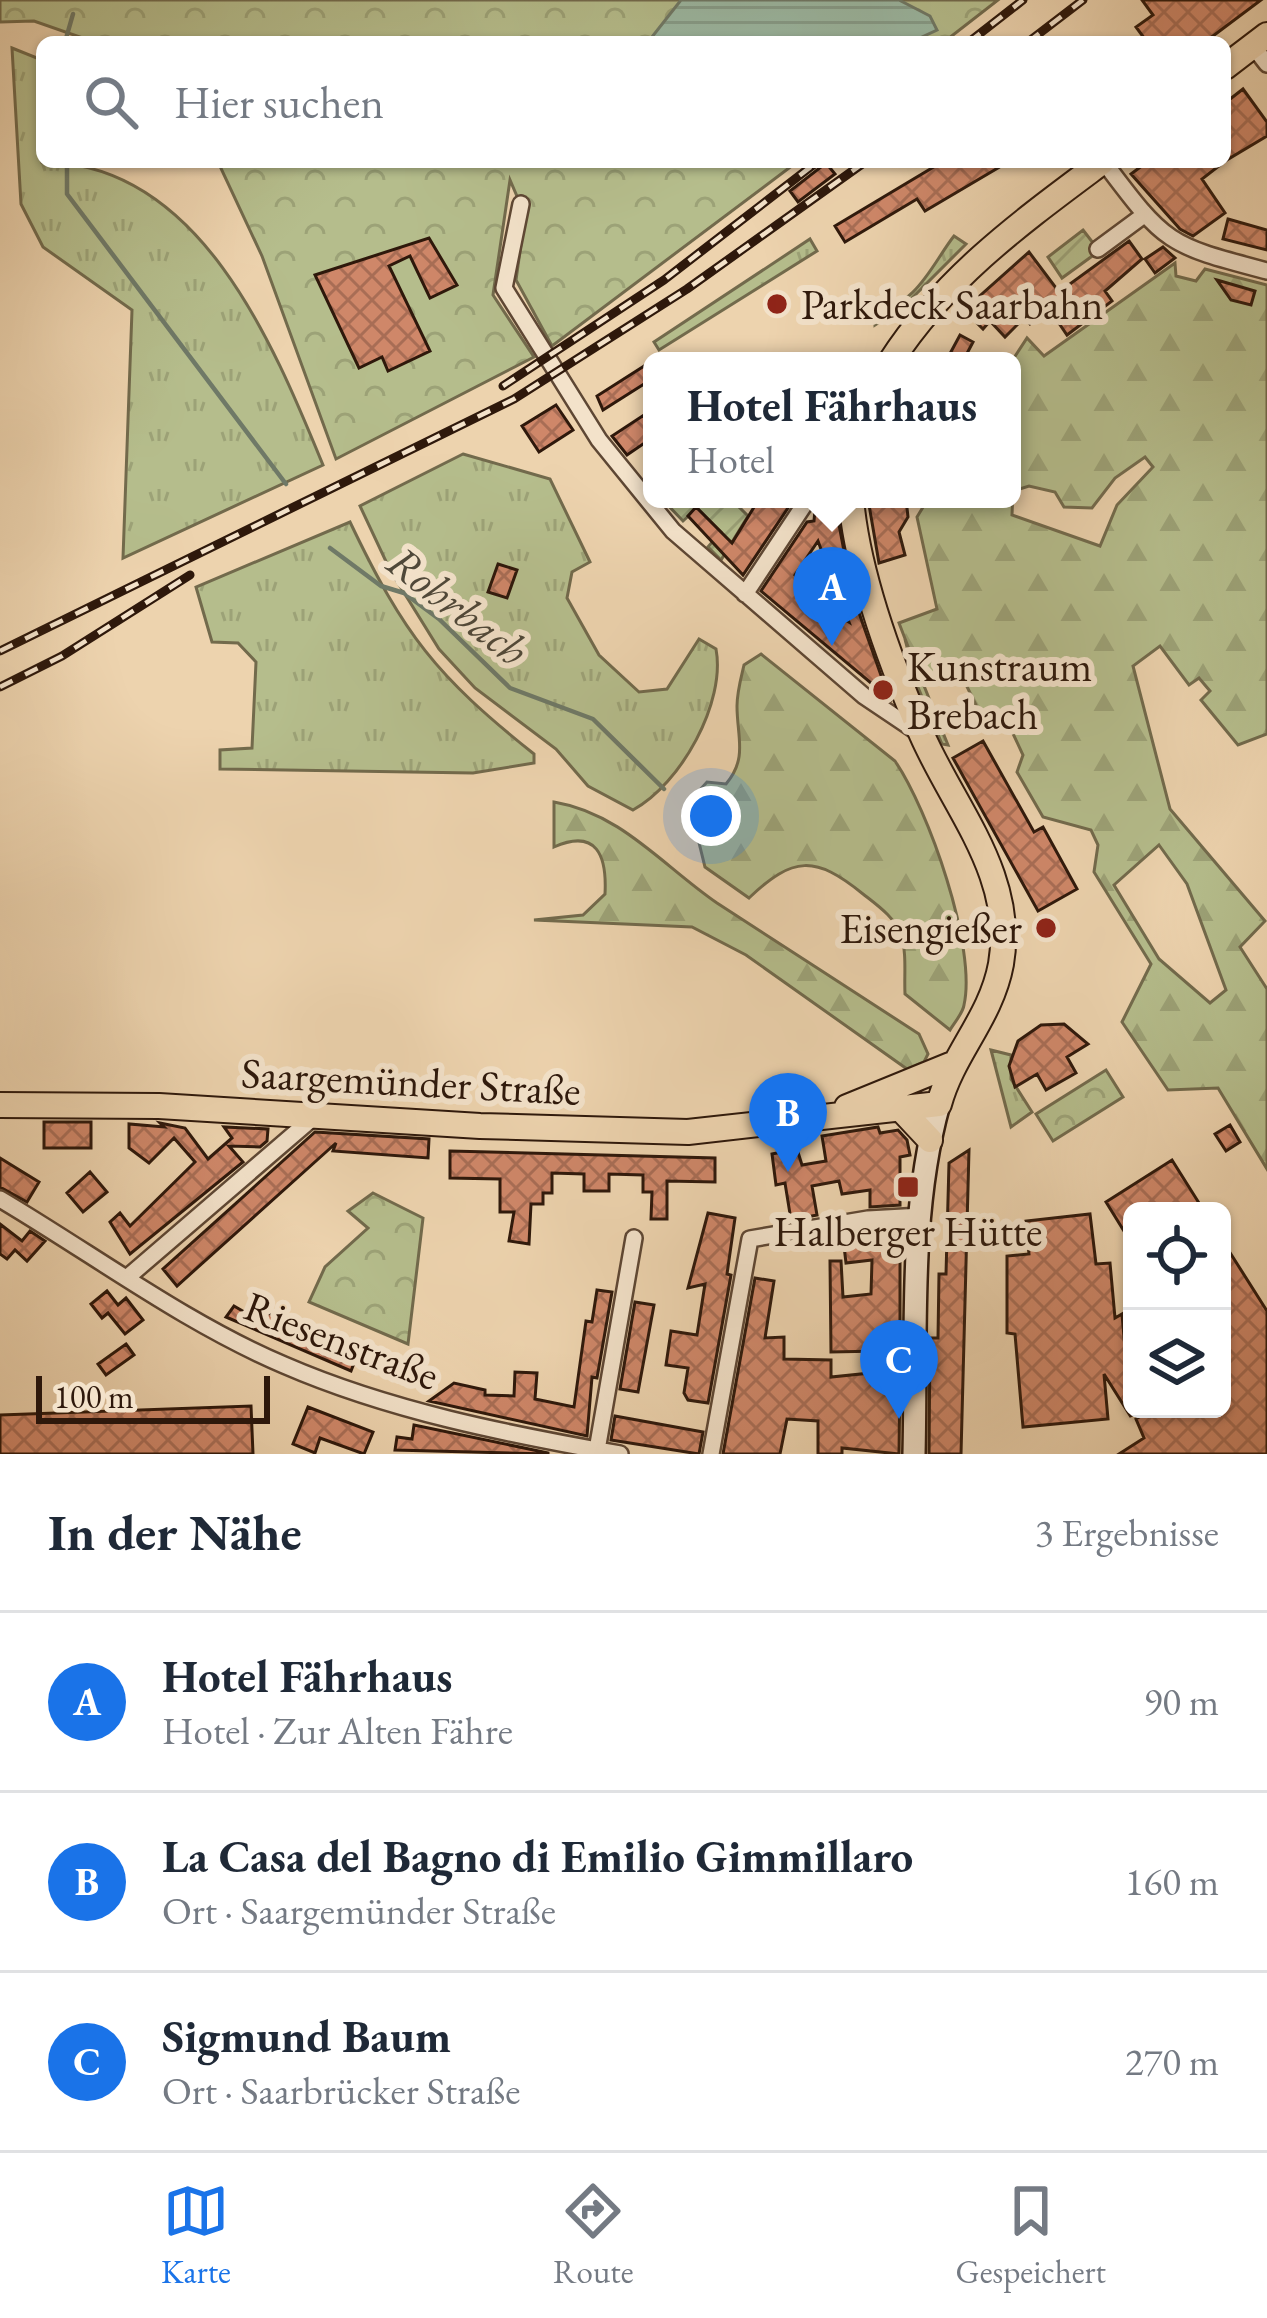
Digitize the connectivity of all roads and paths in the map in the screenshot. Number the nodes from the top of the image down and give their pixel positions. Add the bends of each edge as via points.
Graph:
1 (1262, 48) edge
2 (1231, 64) edge
3 (1095, 168) edge
4 (1108, 168) edge
5 (521, 204) dead end
6 (1144, 215) junction
7 (1098, 249) dead end
8 (1267, 271) edge
9 (898, 352) edge
10 (643, 497) edge
11 (654, 508) edge
12 (802, 508) edge
13 (853, 508) edge
14 (745, 594) junction
15 (922, 734) junction
16 (950, 1065) junction
17 (903, 1097) junction
18 (939, 1104) junction
19 (0, 1105) edge
20 (317, 1114) junction
21 (930, 1140) junction
22 (0, 1199) edge
23 (922, 1216) junction
24 (634, 1238) dead end
25 (129, 1276) junction
26 (597, 1450) junction
27 (620, 1454) edge
28 (711, 1454) edge
29 (914, 1454) edge

1 - 2 main road
3 - 9 main road via 997,240
4 - 6 street
5 - 10 street via 504,278 510,302
6 - 7 street
6 - 8 street via 1175,244
11 - 14 street
12 - 14 street
13 - 15 main road
14 - 15 street via 885,713
15 - 16 main road via 991,868 1002,919 994,993 976,1034
16 - 17 main road
16 - 18 main road
17 - 18 main road, Saargemünder Straße
17 - 20 main road, Saargemünder Straße via 719,1131 599,1132
17 - 21 main road
18 - 21 main road
19 - 20 main road, Saargemünder Straße
20 - 25 street
21 - 23 main road
22 - 25 street, Riesenstraße
23 - 28 street via 750,1239
23 - 29 main road
24 - 26 street
25 - 26 street, Riesenstraße via 230,1340 320,1380 400,1408
26 - 27 street, Riesenstraße

